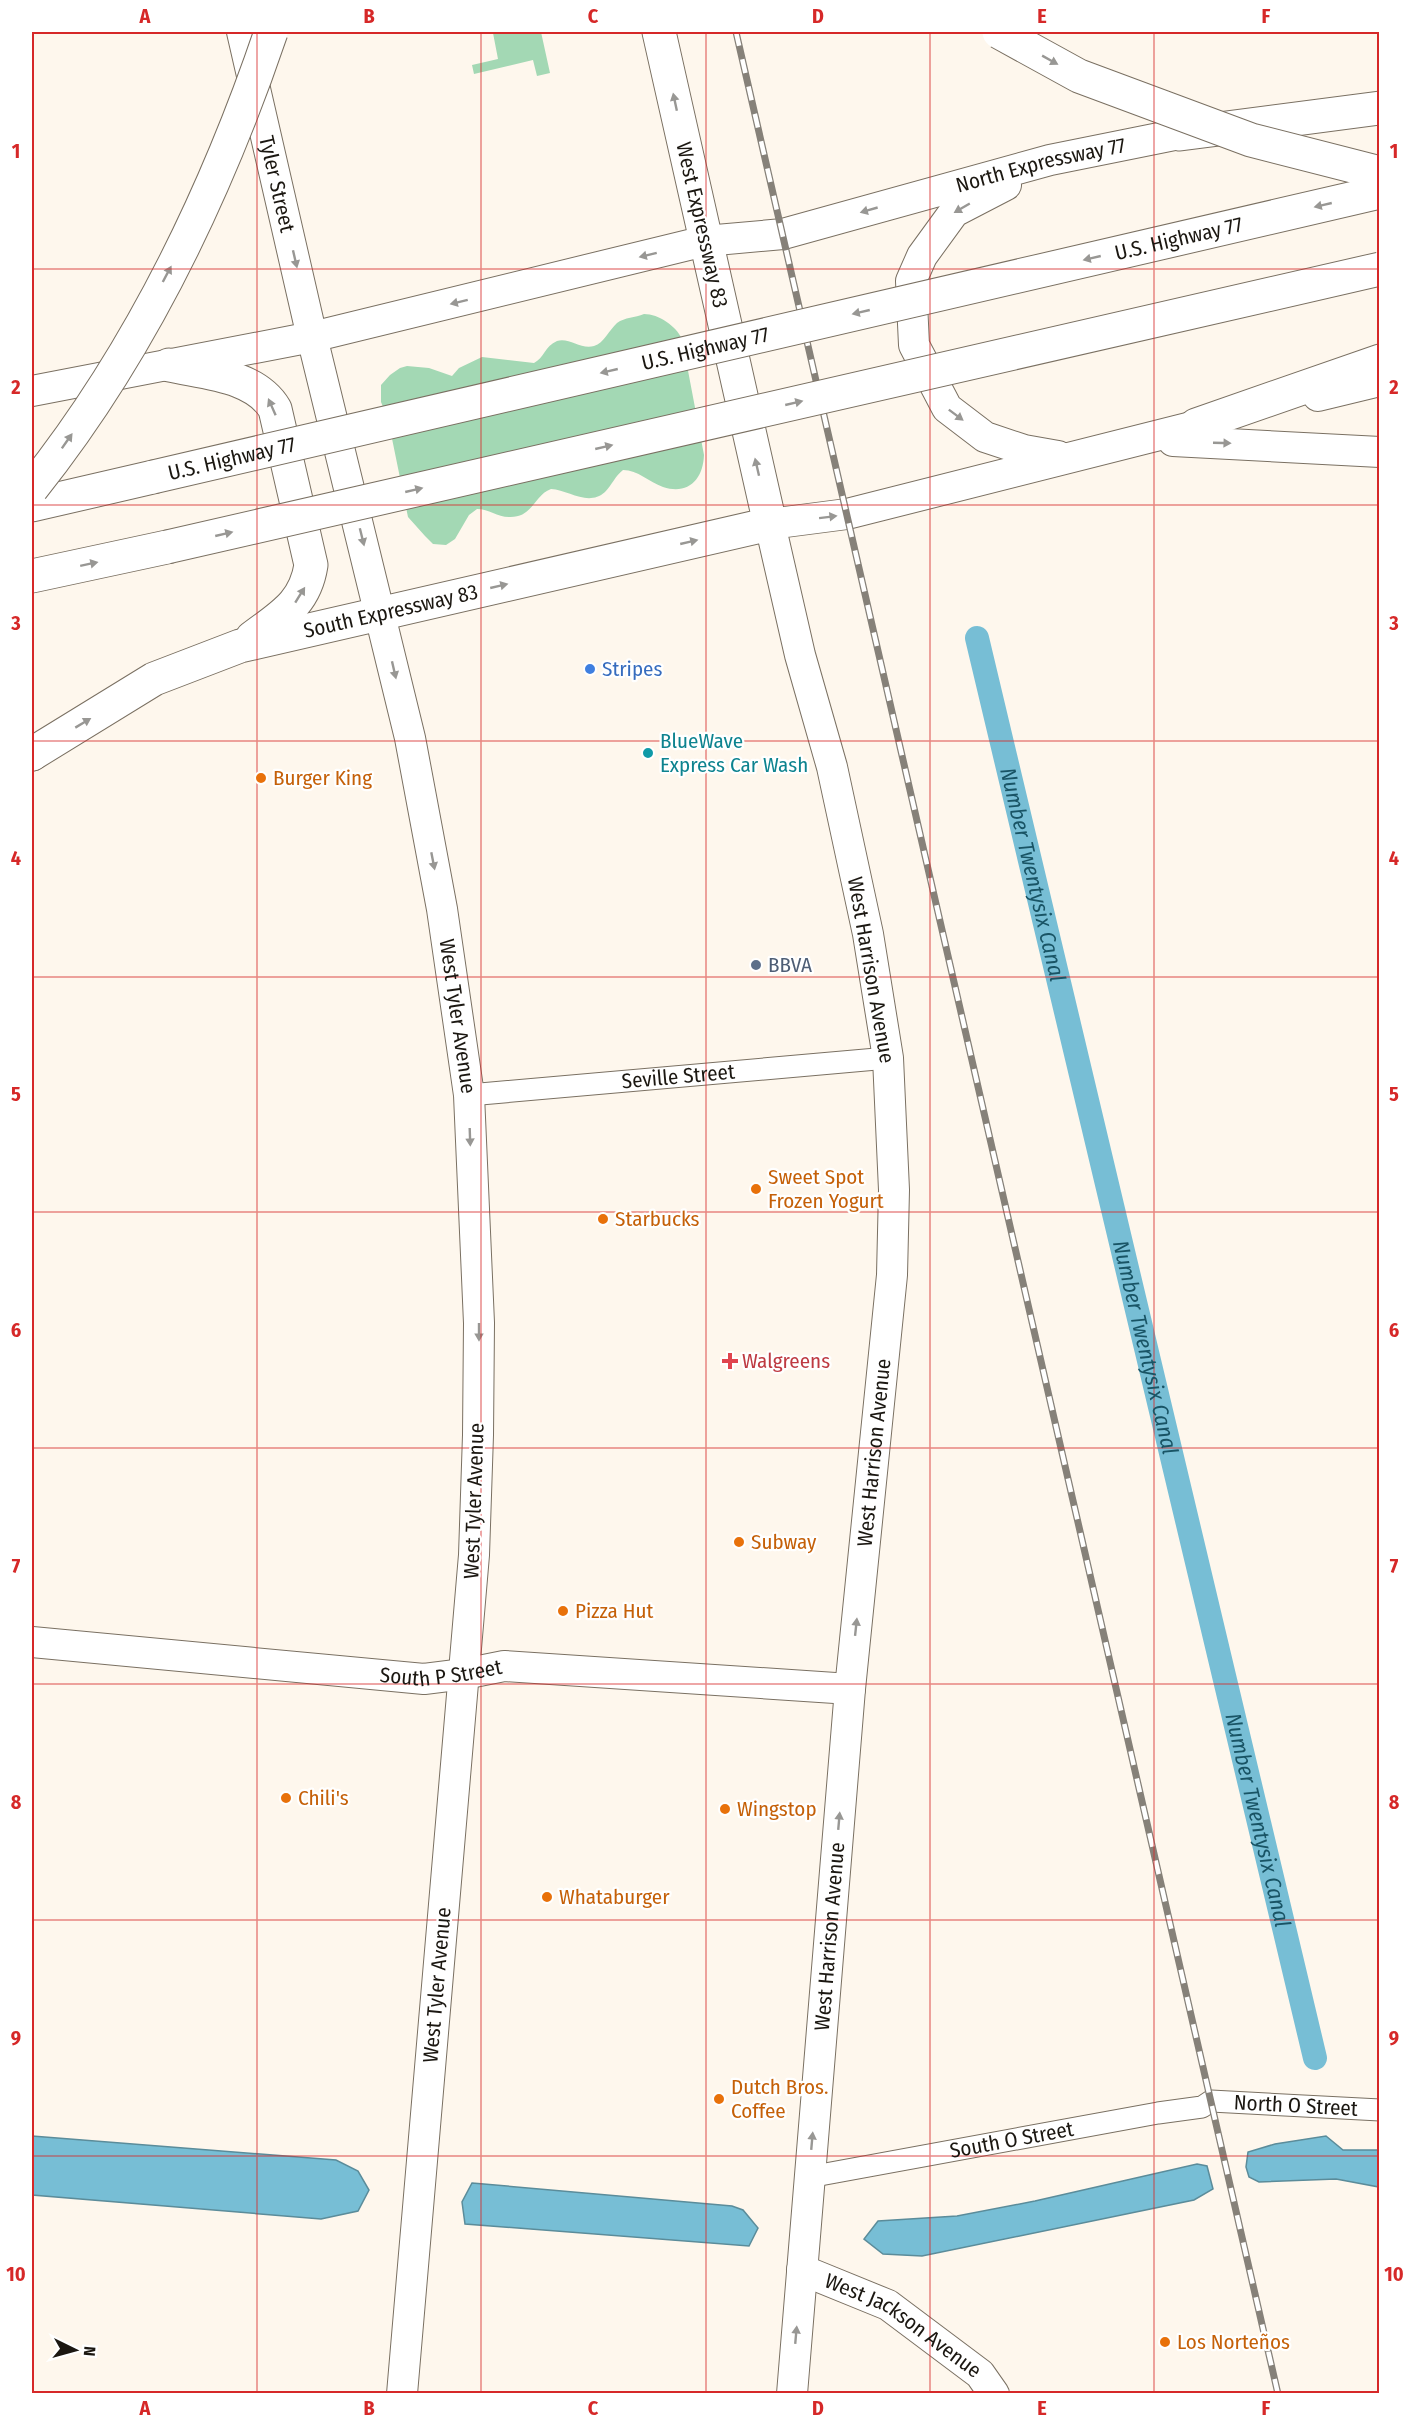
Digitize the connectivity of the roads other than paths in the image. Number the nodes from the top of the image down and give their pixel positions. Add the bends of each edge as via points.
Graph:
1 (242, 32) edge
2 (271, 32) edge
3 (659, 32) edge
4 (999, 32) edge
5 (1380, 94) edge
6 (1380, 108) edge
7 (1180, 134) junction
8 (1050, 160) junction
9 (1380, 173) edge
10 (1380, 192) edge
11 (705, 242) junction
12 (1380, 269) edge
13 (312, 337) junction
14 (1380, 361) edge
15 (169, 365) junction
16 (1380, 381) edge
17 (32, 391) edge
18 (1196, 425) junction
19 (1143, 440) junction
20 (1380, 452) edge
21 (1066, 458) junction
22 (32, 488) edge
23 (32, 506) edge
24 (770, 524) junction
25 (32, 576) edge
26 (381, 613) junction
27 (240, 646) junction
28 (32, 754) edge
29 (888, 1058) junction
30 (469, 1095) junction
31 (32, 1642) edge
32 (464, 1674) junction
33 (850, 1689) junction
34 (1211, 2101) joint
35 (1380, 2110) edge
36 (809, 2177) junction
37 (802, 2270) junction
38 (402, 2394) edge
39 (792, 2394) edge
40 (994, 2394) edge

1 -> 13 main road, Tyler Street
22 -> 2 main road, bridge via 82,420 150,307 217,173
11 -> 3 main road, West Expressway 83
4 -> 9 main road, bridge via 1079,76 1229,132
5 - 7 main road, North Expressway 77
6 - 7 main road
7 - 8 main road, North Expressway 77
8 -> 11 main road, North Expressway 77 via 783,234
8 -> 21 main road via 954,212 921,256 911,281 915,345 947,408 985,437
10 -> 23 main road, U.S. Highway 77, bridge
11 -> 13 main road
24 -> 11 main road, West Expressway 83
25 -> 12 main road, bridge
13 - 15 main road
13 -> 26 main road, Tyler Street
14 - 18 main road
15 - 17 main road
27 -> 15 main road via 292,608 309,580 311,565 275,409 258,389 239,381
16 - 18 main road
18 - 19 main road
19 -> 20 main road
19 - 21 main road
24 -> 21 main road via 847,514
26 -> 24 main road, South Expressway 83
24 - 29 main road, West Harrison Avenue via 800,655 832,767 868,934
26 - 27 main road, South Expressway 83
26 -> 30 main road, West Tyler Avenue via 441,899
28 -> 27 main road, South Expressway 83 via 154,679
29 - 30 street, Seville Street
33 -> 29 main road, West Harrison Avenue via 892,1275 894,1190
30 -> 32 main road, West Tyler Avenue via 479,1323 474,1555
31 - 32 main road, South P Street via 424,1679
32 - 33 main road, South P Street via 504,1666
32 - 38 main road, West Tyler Avenue
36 -> 33 main road, West Harrison Avenue
34 - 35 street, North O Street
34 - 36 street, South O Street via 1202,2107
36 - 37 main road, West Harrison Avenue
39 -> 37 main road, West Harrison Avenue
37 - 40 main road, West Jackson Avenue via 888,2305 980,2374

